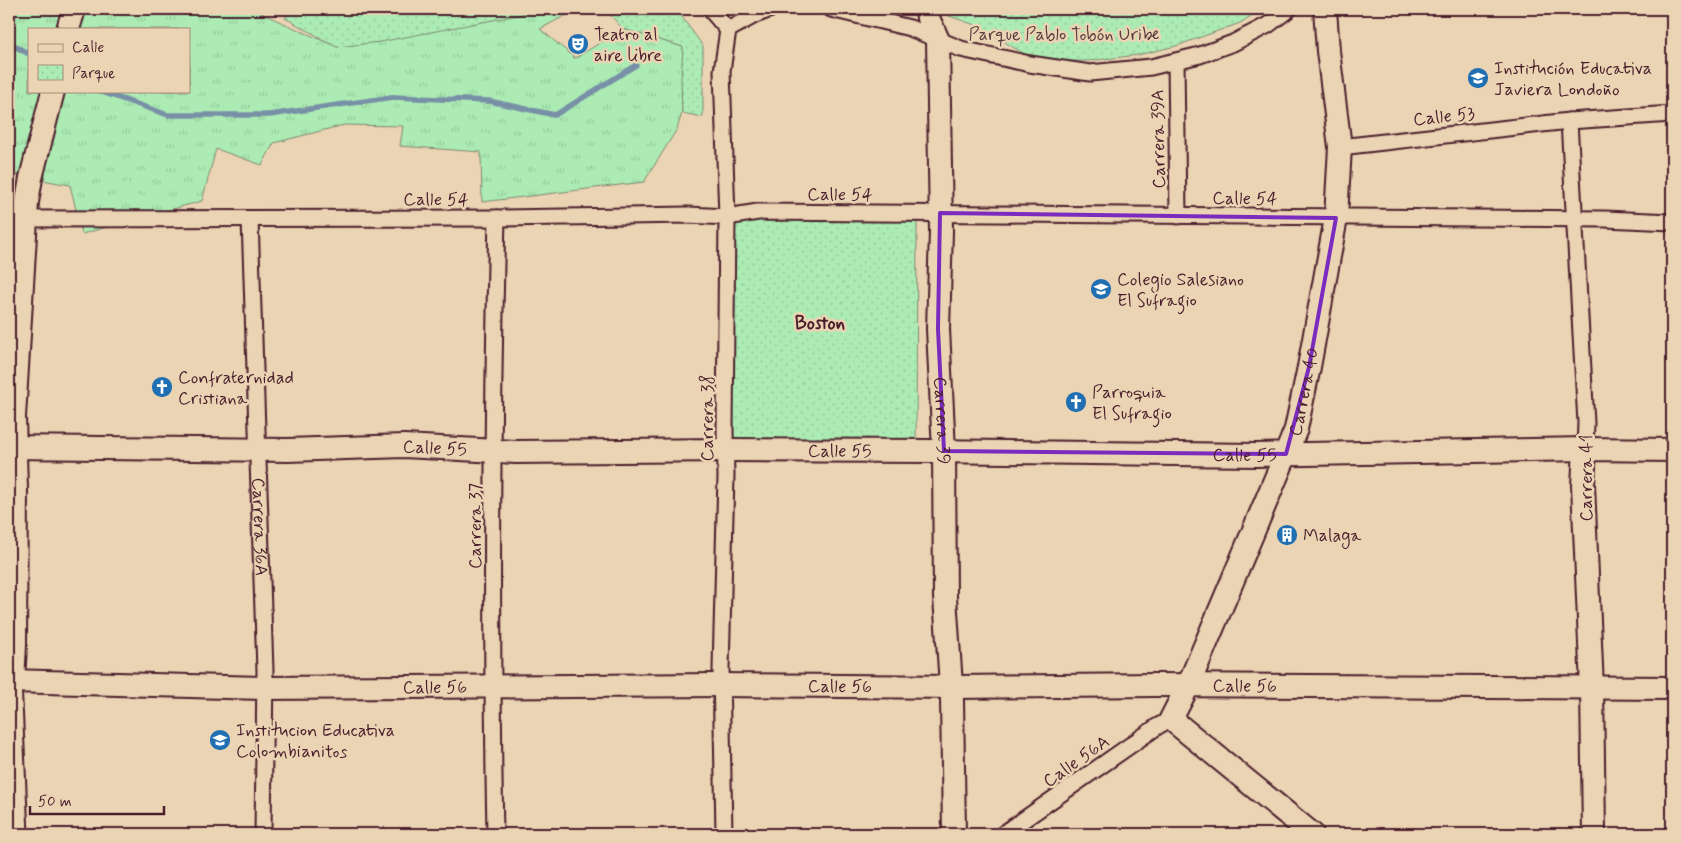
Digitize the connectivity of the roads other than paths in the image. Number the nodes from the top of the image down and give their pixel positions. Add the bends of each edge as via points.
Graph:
1 (74, 9) edge
2 (710, 9) edge
3 (771, 9) edge
4 (832, 9) edge
5 (927, 9) edge
6 (1289, 9) edge
7 (1325, 9) edge
8 (68, 28) edge
9 (728, 30) junction
10 (938, 40) junction
11 (1176, 62) junction
12 (53, 92) edge
13 (1672, 114) edge
14 (1569, 121) junction
15 (1340, 147) junction
16 (940, 213) junction
17 (1178, 216) junction
18 (727, 217) junction
19 (498, 218) junction
20 (1336, 218) junction
21 (17, 219) edge
22 (250, 219) junction
23 (1574, 220) junction
24 (1672, 222) edge
25 (12, 447) edge
26 (258, 449) junction
27 (1586, 449) junction
28 (725, 450) junction
29 (1672, 450) edge
30 (494, 451) junction
31 (944, 451) junction
32 (1286, 454) junction
33 (11, 681) edge
34 (721, 685) junction
35 (1188, 686) junction
36 (952, 687) junction
37 (265, 688) junction
38 (493, 688) junction
39 (1592, 688) junction
40 (1672, 688) edge
41 (1171, 719) junction
42 (20, 834) edge
43 (263, 834) edge
44 (495, 834) edge
45 (724, 834) edge
46 (954, 834) edge
47 (1002, 834) edge
48 (1312, 834) edge
49 (1594, 834) edge

1 - 8 street
2 - 9 street
3 - 9 street
4 - 10 street via 910,28
5 - 10 street, Carrera 39
6 - 11 street via 1268,25 1233,43
7 - 15 street, Carrera 40
9 - 18 street, Carrera 38 via 722,71
10 - 11 street via 961,50 1090,73
10 - 16 street, Carrera 39
11 - 17 street, Carrera 39A
12 - 21 street via 26,202
13 - 14 street, Calle 53
14 - 15 street, Calle 53
14 - 23 street, Carrera 41
15 - 20 street, Carrera 40
16 - 17 street, Calle 54
16 - 18 street, Calle 54 via 758,212
16 - 31 street, Carrera 39 via 938,321
17 - 20 street, Calle 54
18 - 19 street, Calle 54
18 - 28 street, Carrera 38
19 - 22 street, Calle 54
19 - 30 street, Carrera 37
20 - 23 street, Calle 54
20 - 32 street, Carrera 40 via 1296,429
21 - 22 street, Calle 54
21 - 25 street
22 - 26 street, Carrera 36A
23 - 24 street, Calle 54
23 - 27 street, Carrera 41
25 - 26 street, Calle 55
25 - 33 street via 15,645
26 - 30 street, Calle 55 via 404,446
26 - 37 street, Carrera 36A
27 - 29 street, Calle 55
27 - 32 street, Calle 55
27 - 39 street, Carrera 41 via 1583,486
28 - 30 street, Calle 55
28 - 31 street, Calle 55
28 - 34 street, Carrera 38
30 - 38 street, Carrera 37
31 - 32 street, Calle 55
31 - 36 street, Carrera 39 via 945,597
32 - 35 street, Carrera 40
33 - 37 street, Calle 56
33 - 42 street
34 - 36 street, Calle 56
34 - 38 street, Calle 56
34 - 45 street, Carrera 38
35 - 36 street, Calle 56
35 - 39 street, Calle 56
35 - 41 street, Carrera 40
36 - 46 street, Carrera 39
37 - 38 street, Calle 56
37 - 43 street, Carrera 36A
38 - 44 street, Carrera 37
39 - 40 street, Calle 56
39 - 49 street, Carrera 41
41 - 47 street, Calle 56A
41 - 48 street

